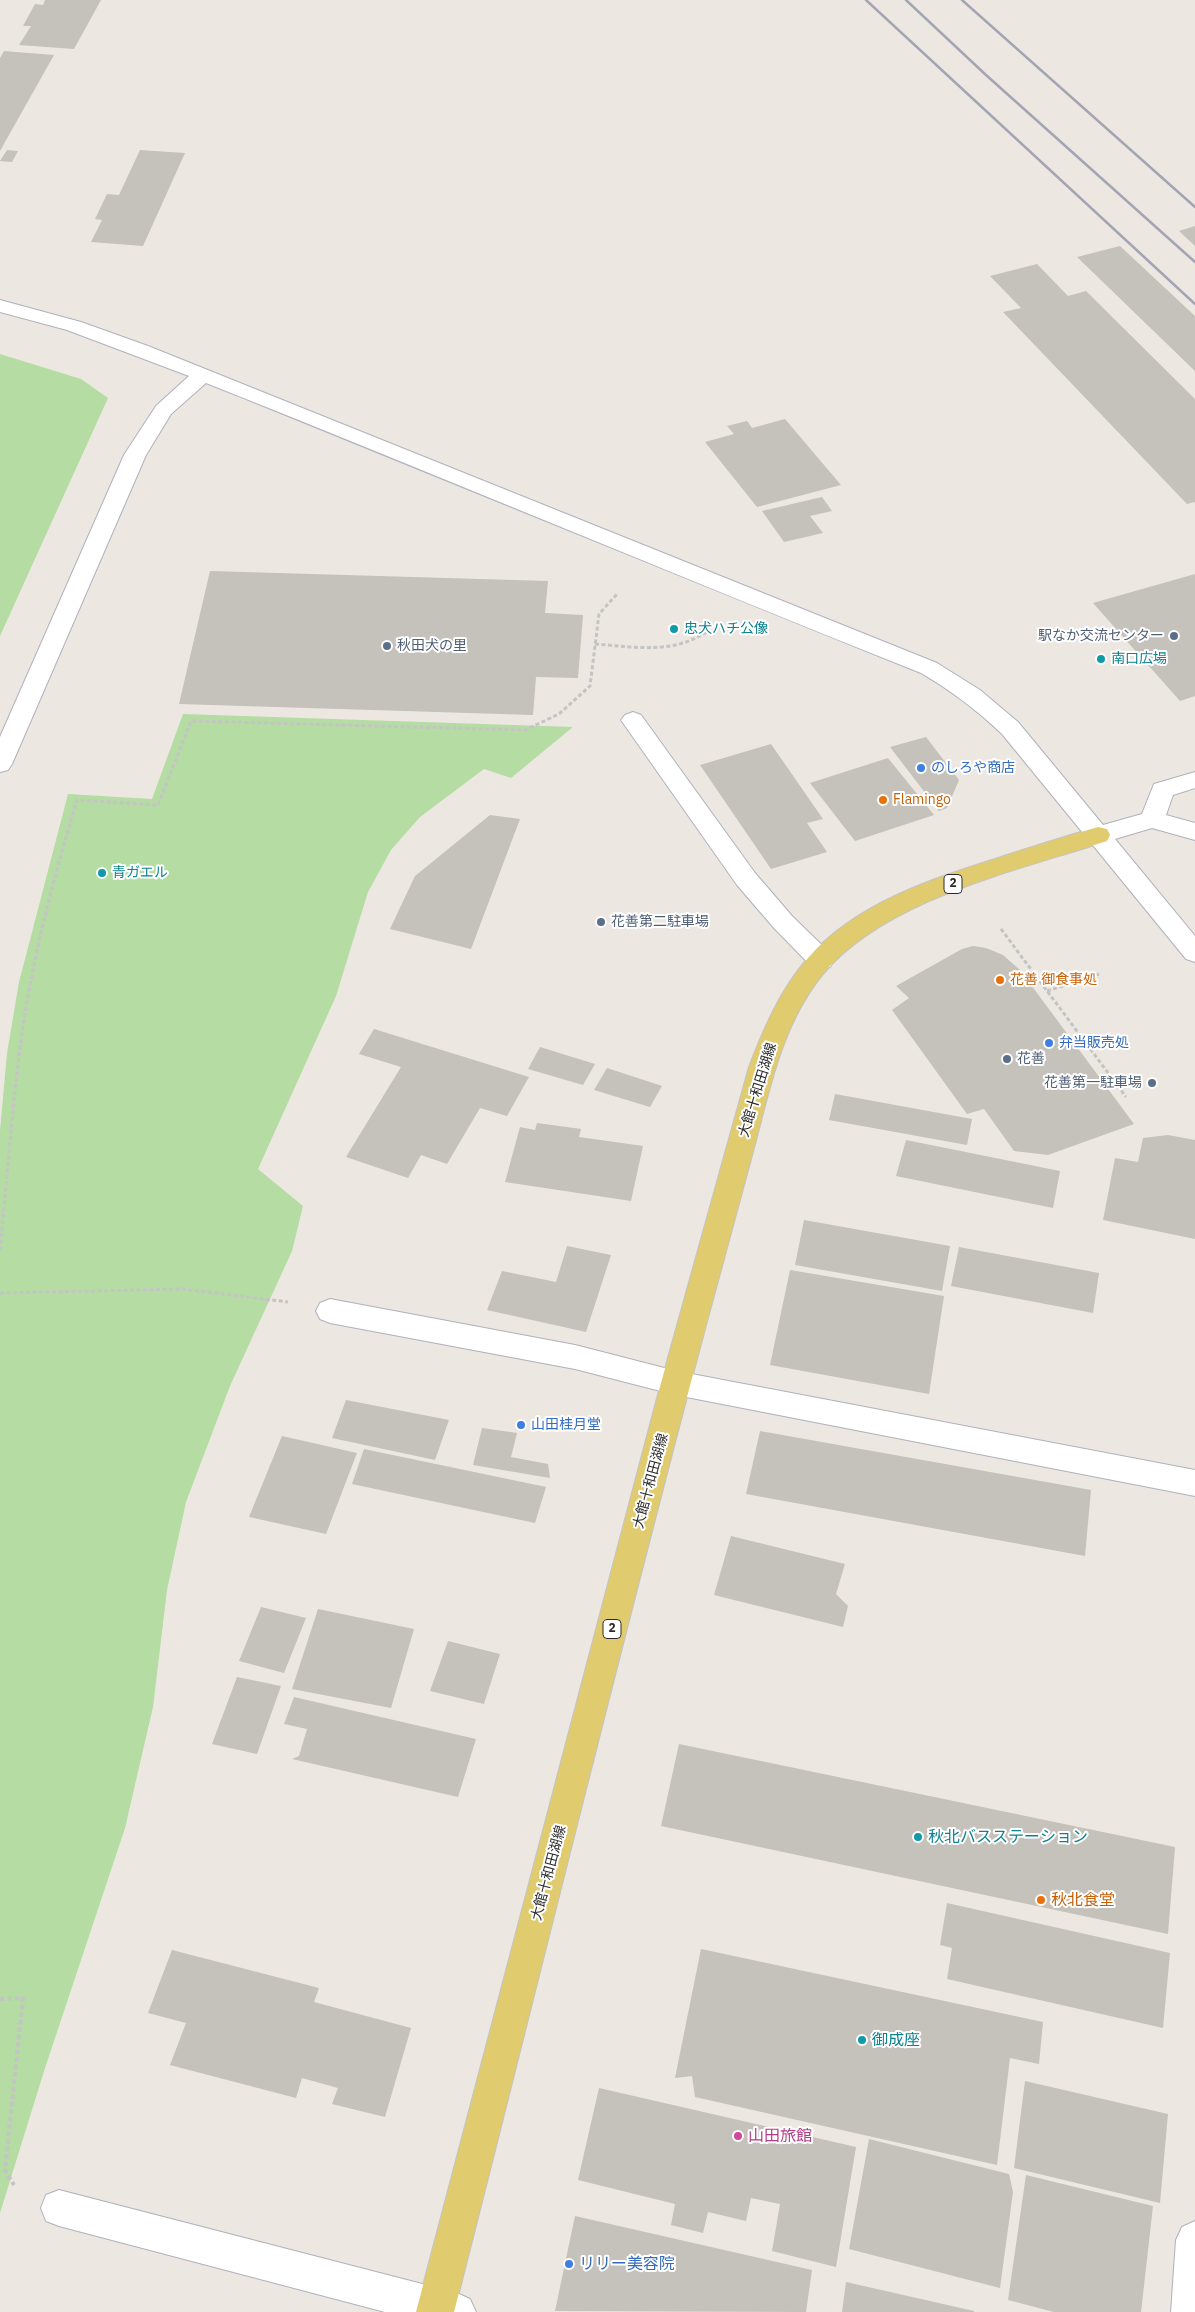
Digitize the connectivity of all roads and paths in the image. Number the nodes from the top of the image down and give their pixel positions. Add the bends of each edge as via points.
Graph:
1 (0, 306) edge
2 (203, 375) junction
3 (618, 593) dead end
4 (709, 630) dead end
5 (595, 644) junction
6 (633, 720) dead end
7 (0, 764) edge
8 (1195, 780) edge
9 (1152, 819) junction
10 (1195, 832) edge
11 (1098, 835) junction
12 (1001, 929) dead end
13 (1195, 953) edge
14 (821, 960) junction
15 (1099, 974) dead end
16 (1047, 991) junction
17 (1126, 1097) dead end
18 (0, 1250) edge
19 (0, 1293) edge
20 (270, 1299) dead end
21 (330, 1312) dead end
22 (676, 1383) junction
23 (1195, 1483) edge
24 (0, 1999) edge
25 (60, 2208) joint
26 (1195, 2240) edge
27 (442, 2310) edge
28 (1190, 2312) edge

1 - 2 street via 74,326
2 - 7 street via 163,410 135,455
2 - 11 street via 929,668 987,705
3 - 5 path via 599,614
4 - 5 path via 702,637 681,646
5 - 18 path via 590,686 559,714 526,730 191,721 158,805 78,800 64,843 34,966 21,1043
6 - 14 street via 746,879
8 - 9 street via 1163,790
9 - 10 street
9 - 11 street
11 - 13 street
11 - 14 main road, 大館十和田湖線 / 2 via 908,901 849,934
12 - 16 path
14 - 22 main road, 大館十和田湖線 / 2 via 791,1002 762,1067
15 - 16 path
16 - 17 path
19 - 20 path via 183,1289
21 - 22 street via 575,1357
22 - 23 street
22 - 27 main road, 大館十和田湖線 / 2
24 - 25 path via 23,1998 5,2170 22,2197
25 - 27 street
26 - 28 street

